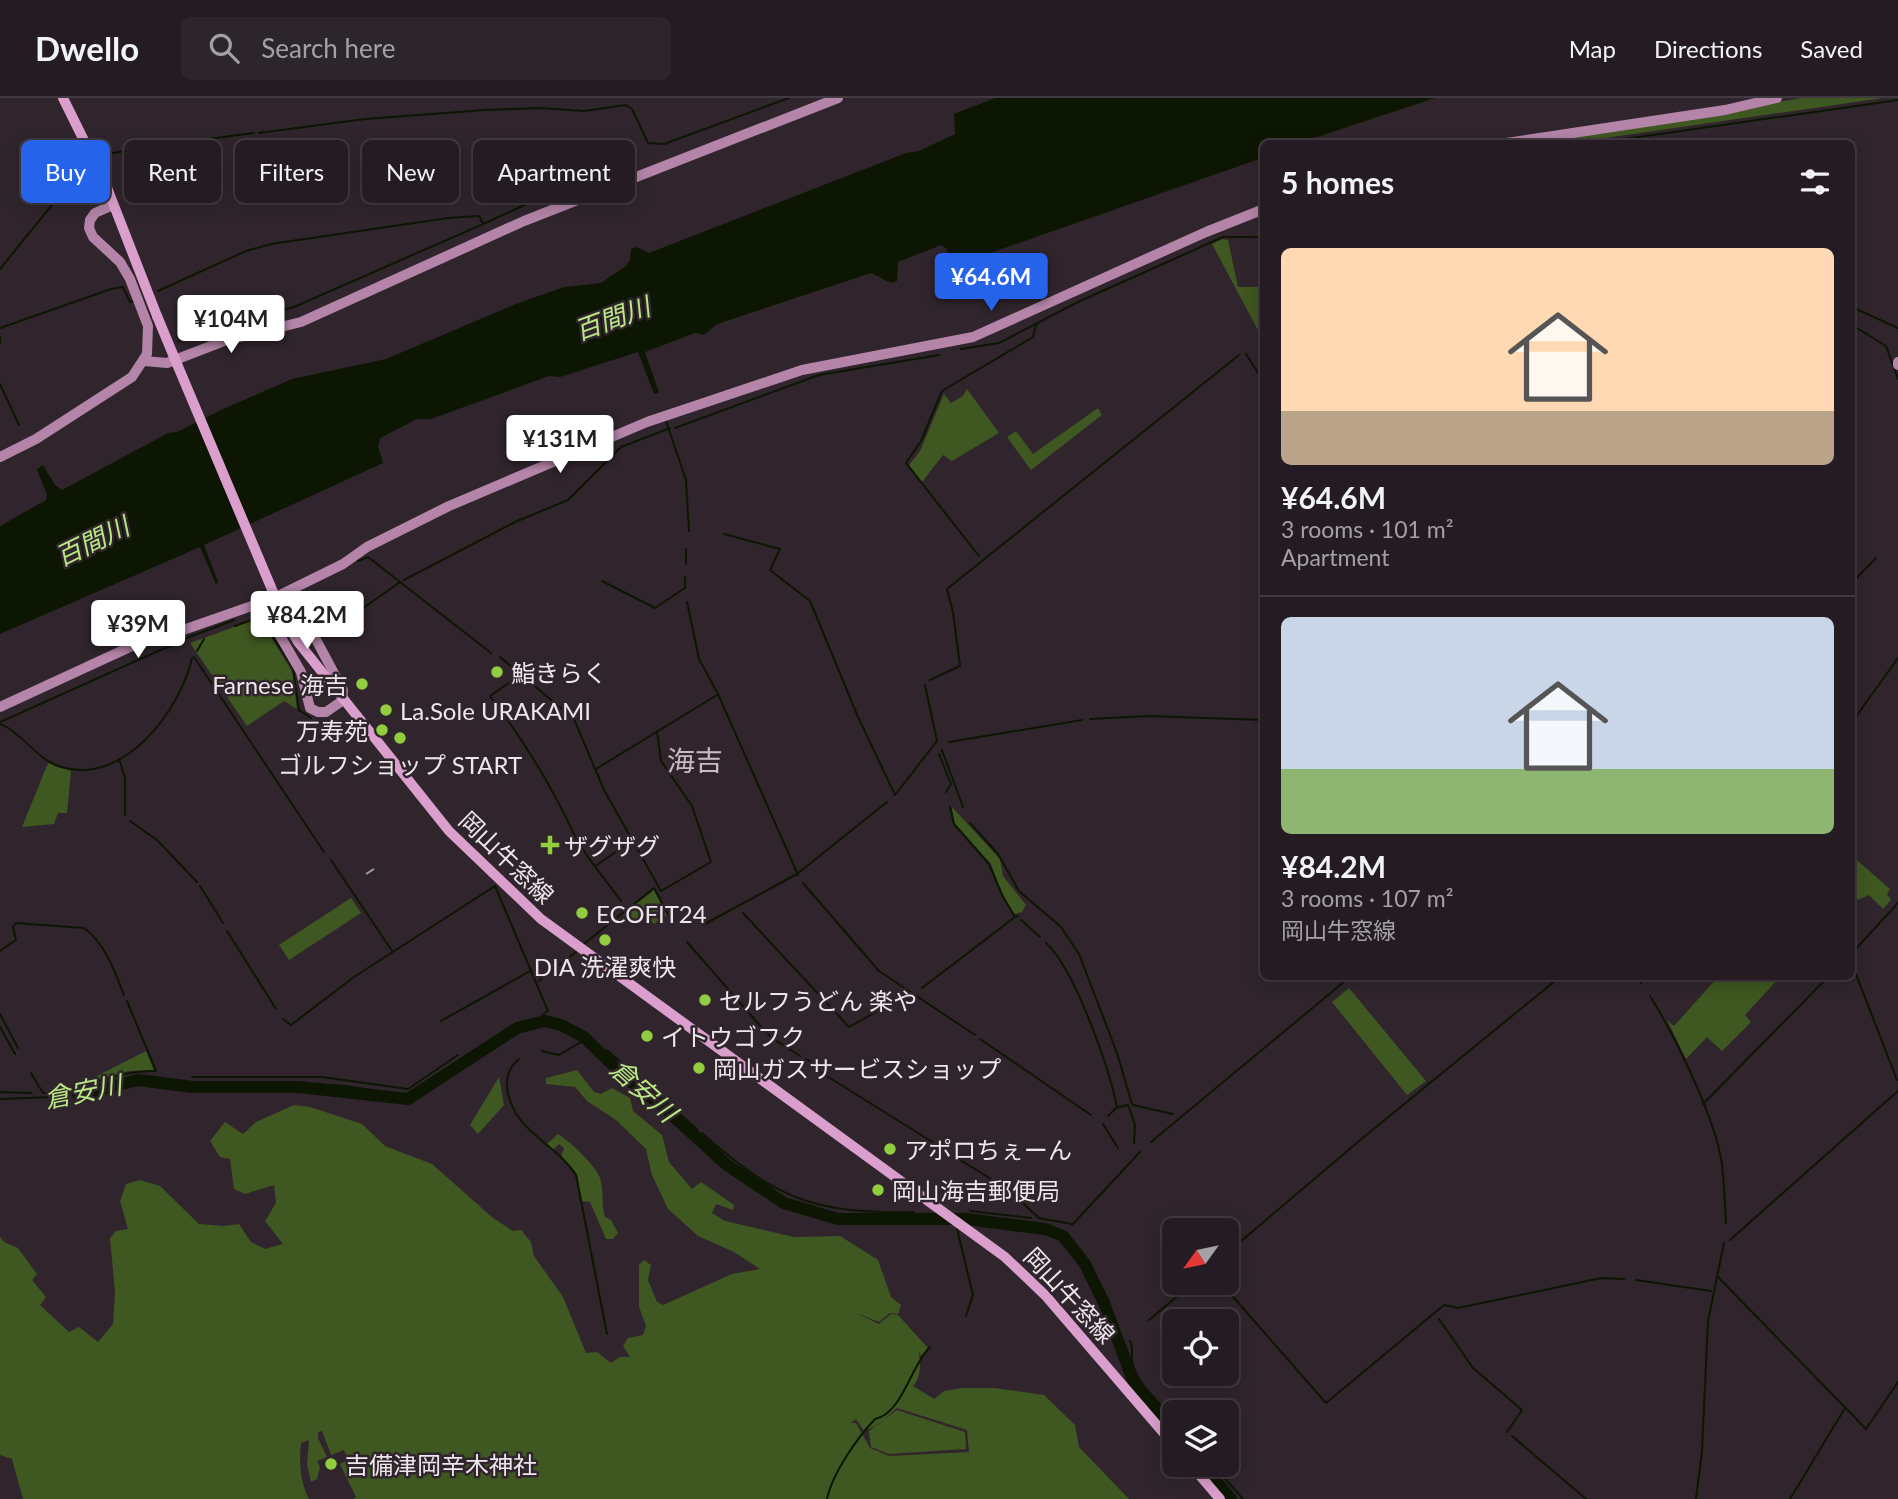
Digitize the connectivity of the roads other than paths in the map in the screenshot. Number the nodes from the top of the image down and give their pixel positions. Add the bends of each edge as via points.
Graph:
1 (63, 98) edge
2 (838, 98) edge
3 (1777, 98) edge
4 (1526, 140) edge
5 (113, 205) junction
6 (1260, 211) edge
7 (144, 361) junction
8 (0, 457) edge
9 (342, 701) junction
10 (0, 707) edge
11 (1162, 1432) edge
12 (1201, 1477) edge
13 (1220, 1499) edge

1 - 5 main road, 岡山牛窓線
2 - 7 street via 524,221 301,322 224,341 167,363
3 - 4 street
5 - 7 street via 95,213 89,228 120,262 135,291 150,336
5 - 9 main road, 岡山牛窓線, bridge via 284,618
6 - 9 street via 980,334 802,370 655,419 449,506 285,593 343,690
7 - 8 street via 117,387
9 - 10 street via 326,712 310,708 301,672 265,602 156,635
9 - 11 main road, 岡山牛窓線 via 449,831 541,919 1005,1256 1033,1281
12 - 13 main road

